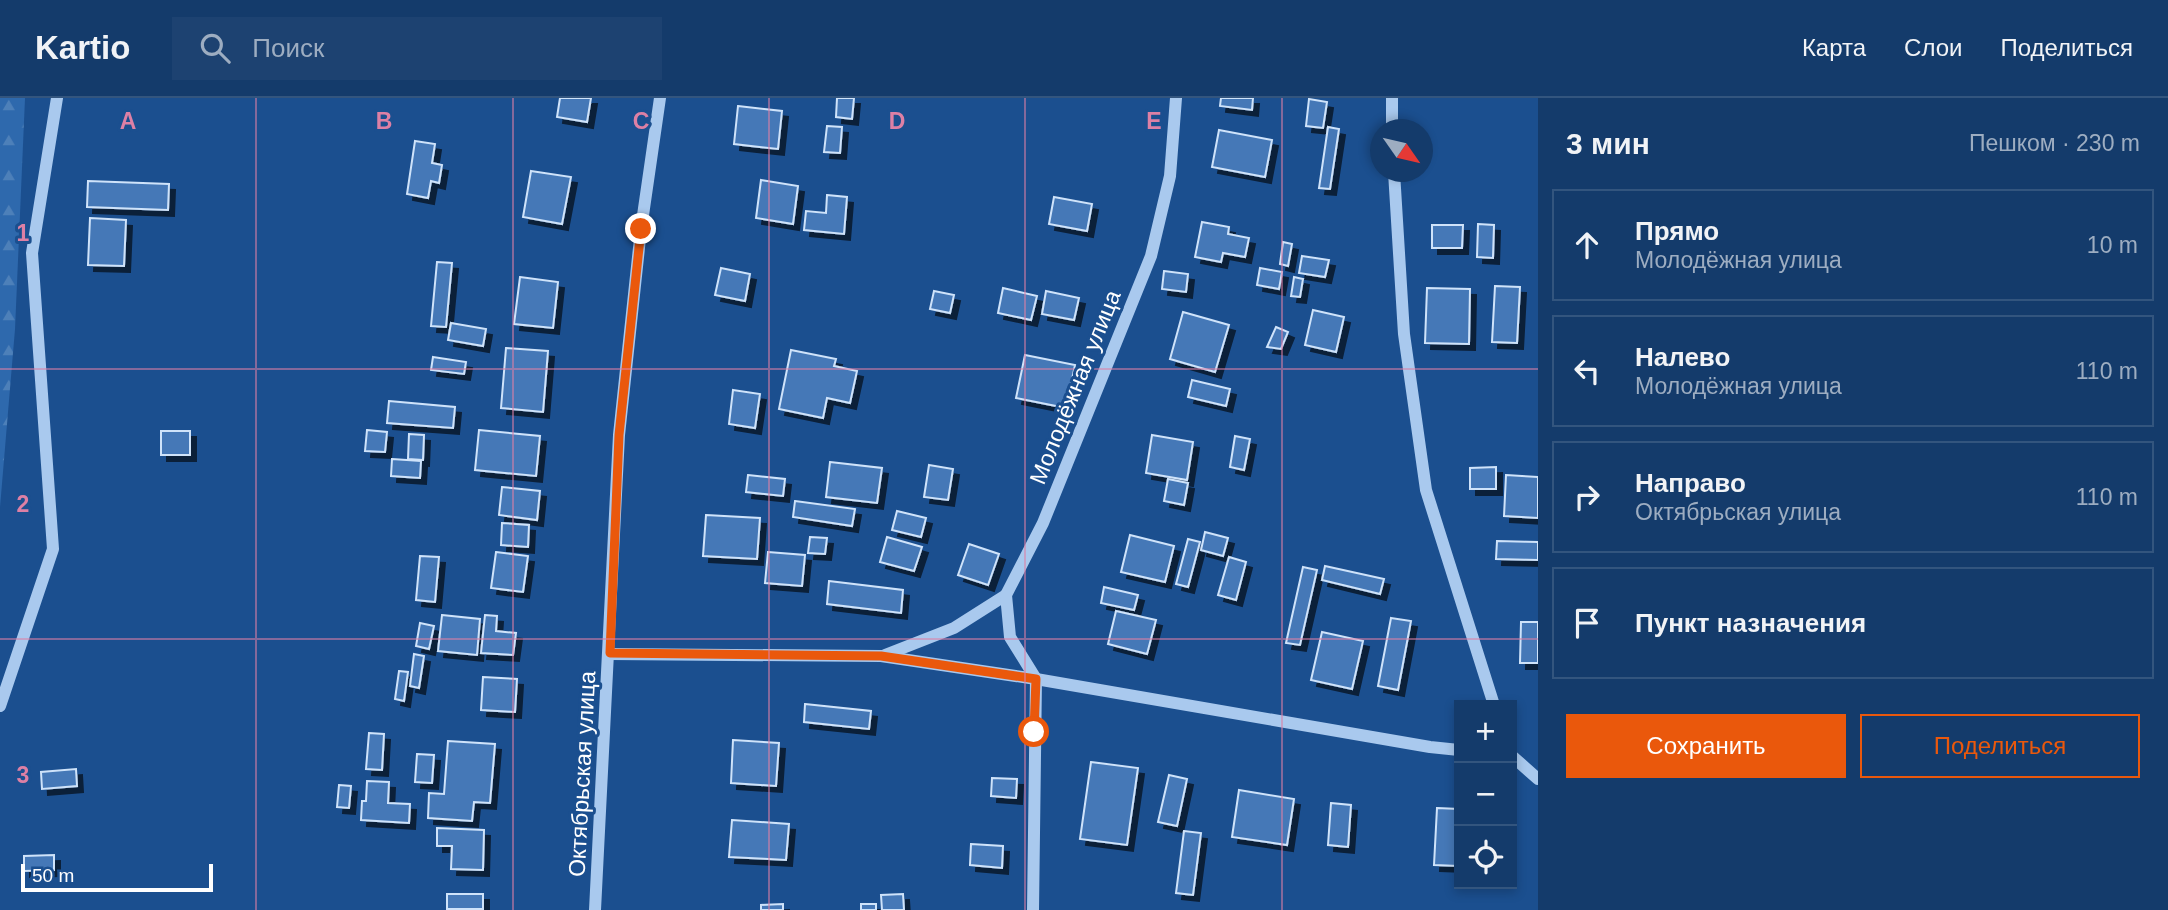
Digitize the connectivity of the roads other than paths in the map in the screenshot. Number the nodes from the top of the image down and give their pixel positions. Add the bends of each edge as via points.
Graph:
1 (57, 98) edge
2 (660, 98) edge
3 (1176, 98) edge
4 (1392, 98) edge
5 (1392, 119) edge
6 (1395, 182) edge
7 (1006, 595) junction
8 (610, 653) junction
9 (881, 656) junction
10 (1036, 679) junction
11 (1492, 700) edge
12 (0, 706) edge
13 (1454, 749) edge
14 (1517, 760) edge
15 (1538, 779) edge
16 (595, 910) edge
17 (1033, 910) edge

1 - 12 street via 32,253 52,549
2 - 8 street, Октябрьская улица via 619,435
3 - 7 street, Молодёжная улица via 1170,176 1151,257 1044,523
4 - 5 street
6 - 11 street via 1404,334 1426,491
7 - 9 street via 954,628
7 - 10 street via 1010,636
8 - 9 street
8 - 16 street, Октябрьская улица
9 - 10 street
10 - 13 street
10 - 17 street
14 - 15 street

